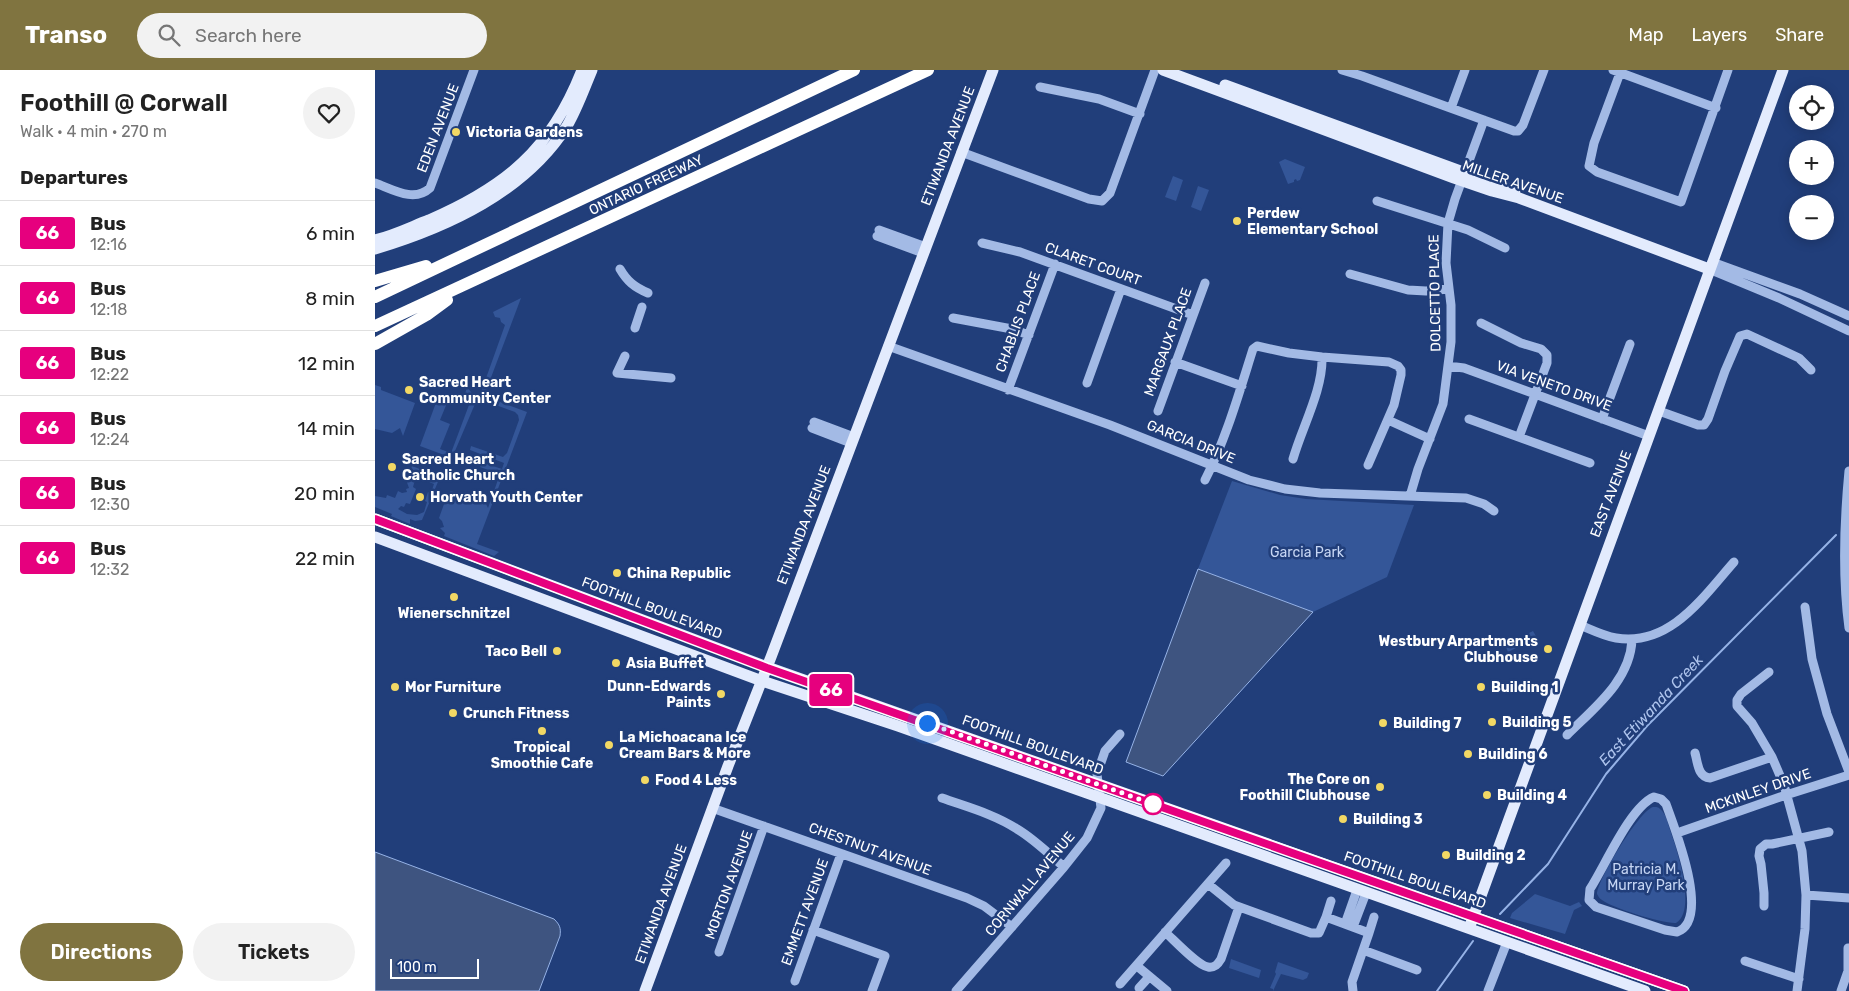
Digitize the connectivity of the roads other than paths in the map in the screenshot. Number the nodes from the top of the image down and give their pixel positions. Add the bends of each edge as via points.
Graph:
1 (474, 70) edge
2 (581, 70) edge
3 (592, 70) edge
4 (854, 70) edge
5 (929, 70) edge
6 (993, 70) edge
7 (1155, 70) edge
8 (1163, 70) edge
9 (1182, 70) edge
10 (1342, 70) edge
11 (1465, 70) edge
12 (1544, 70) edge
13 (1728, 70) edge
14 (1783, 70) edge
15 (1616, 71) edge
16 (1040, 87) dead end
17 (1451, 108) junction
18 (1716, 108) junction
19 (1140, 114) junction
20 (1484, 120) junction
21 (552, 128) junction
22 (961, 152) junction
23 (524, 174) junction
24 (1463, 176) junction
25 (375, 183) edge
26 (1377, 201) dead end
27 (1449, 223) junction
28 (878, 233) dead end
29 (375, 240) edge
30 (982, 243) dead end
31 (1505, 248) dead end
32 (375, 249) edge
33 (925, 250) junction
34 (469, 253) junction
35 (1055, 264) junction
36 (1711, 266) junction
37 (620, 269) dead end
38 (1350, 274) dead end
39 (375, 281) edge
40 (1205, 283) dead end
41 (469, 284) junction
42 (1121, 288) junction
43 (1449, 289) junction
44 (648, 292) dead end
45 (375, 297) edge
46 (642, 308) dead end
47 (1193, 315) junction
48 (1849, 316) edge
49 (953, 318) dead end
50 (1481, 323) dead end
51 (375, 326) edge
52 (635, 328) dead end
53 (1849, 331) edge
54 (1029, 335) junction
55 (375, 344) edge
56 (1630, 344) dead end
57 (888, 346) junction
58 (625, 356) dead end
59 (1322, 357) junction
60 (1175, 362) junction
61 (1449, 366) junction
62 (1811, 370) dead end
63 (671, 378) dead end
64 (1087, 383) dead end
65 (1242, 386) junction
66 (1008, 390) junction
67 (1535, 394) junction
68 (1157, 411) dead end
69 (1659, 411) junction
70 (1469, 419) dead end
71 (1603, 419) junction
72 (1388, 420) junction
73 (813, 425) dead end
74 (1649, 436) junction
75 (1519, 437) junction
76 (1430, 438) junction
77 (852, 440) junction
78 (1293, 459) dead end
79 (1591, 463) dead end
80 (1213, 465) junction
81 (1368, 466) dead end
82 (1849, 471) edge
83 (1205, 480) dead end
84 (1410, 496) junction
85 (1494, 511) dead end
86 (375, 519) edge
87 (375, 537) edge
88 (1734, 562) dead end
89 (1805, 607) dead end
90 (1580, 625) junction
91 (1849, 628) edge
92 (1631, 640) junction
93 (767, 668) junction
94 (1769, 672) dead end
95 (762, 681) junction
96 (1120, 734) dead end
97 (1567, 735) dead end
98 (1695, 753) dead end
99 (1772, 757) junction
100 (1849, 774) edge
101 (1098, 785) junction
102 (1786, 795) junction
103 (942, 798) dead end
104 (1100, 798) junction
105 (712, 808) junction
106 (765, 826) junction
107 (1829, 832) dead end
108 (1677, 833) junction
109 (1798, 839) junction
110 (841, 854) junction
111 (1226, 863) dead end
112 (1064, 868) junction
113 (1208, 884) junction
114 (1361, 892) junction
115 (1806, 895) junction
116 (1849, 898) edge
117 (1331, 901) dead end
118 (1764, 906) dead end
119 (1239, 908) junction
120 (1374, 917) dead end
121 (1473, 917) junction
122 (1326, 918) junction
123 (1346, 925) junction
124 (1012, 927) junction
125 (1469, 929) junction
126 (813, 930) junction
127 (1165, 932) junction
128 (1369, 932) junction
129 (1507, 942) junction
130 (1848, 948) edge
131 (1363, 950) junction
132 (719, 952) dead end
133 (1745, 961) dead end
134 (1137, 966) junction
135 (1417, 970) dead end
136 (1149, 977) junction
137 (1799, 979) junction
138 (795, 981) dead end
139 (1121, 984) dead end
140 (1139, 988) dead end
141 (645, 991) edge
142 (872, 991) edge
143 (956, 991) edge
144 (1167, 991) edge
145 (1353, 991) edge
146 (1488, 991) edge
147 (1645, 991) edge
148 (1683, 991) edge
149 (1797, 991) edge
150 (1841, 991) edge

1 - 25 street, EDEN AVENUE via 430,188 413,196
2 - 21 main road
3 - 23 main road via 567,126
4 - 34 highway, ONTARIO FREEWAY
5 - 41 highway, ONTARIO FREEWAY
6 - 22 main road, ETIWANDA AVENUE
7 - 19 street
8 - 24 main road, MILLER AVENUE
9 - 24 main road, MILLER AVENUE
10 - 17 street
11 - 17 street
12 - 20 street via 1518,130
13 - 18 street
14 - 36 main road, EAST AVENUE
15 - 18 street
15 - 18 street via 1591,153 1589,166 1597,172 1681,202
16 - 19 street via 1099,99
17 - 20 street
19 - 22 street via 1110,193 1102,202
20 - 24 street, DOLCETTO PLACE
21 - 23 main road via 554,134
21 - 29 main road via 525,161 477,197 411,228
22 - 33 main road, ETIWANDA AVENUE
23 - 32 main road via 504,191 432,230
24 - 27 street, DOLCETTO PLACE
24 - 36 main road, MILLER AVENUE
26 - 27 street
27 - 31 street
27 - 43 street, DOLCETTO PLACE via 1446,252
28 - 33 street
30 - 35 street, CLARET COURT
33 - 57 main road, ETIWANDA AVENUE
34 - 39 highway
34 - 45 highway, ONTARIO FREEWAY
35 - 42 street, CLARET COURT
35 - 54 street, CHABLIS PLACE
36 - 48 street, MILLER AVENUE via 1800,294
36 - 53 street, MILLER AVENUE
36 - 69 main road, EAST AVENUE
37 - 44 street via 633,285
38 - 43 street via 1408,290
40 - 47 street, MARGAUX PLACE
41 - 51 highway, ONTARIO FREEWAY
41 - 55 highway via 428,314
42 - 47 street, CLARET COURT
42 - 64 street
43 - 61 street, DOLCETTO PLACE
46 - 52 street
47 - 60 street, MARGAUX PLACE
49 - 54 street
50 - 67 street via 1546,353 1547,363
54 - 66 street, CHABLIS PLACE
56 - 71 street
57 - 66 street, GARCIA DRIVE
57 - 77 main road, ETIWANDA AVENUE
58 - 63 street via 617,373
59 - 65 street via 1257,346
59 - 72 street via 1389,362 1398,366 1401,376
59 - 78 street via 1318,386
60 - 65 street
60 - 68 street, MARGAUX PLACE
61 - 67 street, VIA VENETO DRIVE via 1464,368
61 - 76 street, DOLCETTO PLACE via 1443,404
62 - 69 street via 1799,358 1747,334 1740,336 1704,425
65 - 80 street
66 - 80 street, GARCIA DRIVE via 1110,424
67 - 71 street, VIA VENETO DRIVE
67 - 75 street
69 - 74 main road, EAST AVENUE
70 - 75 street
71 - 74 street, VIA VENETO DRIVE
72 - 76 street
72 - 81 street
73 - 77 street
74 - 90 main road, EAST AVENUE
75 - 79 street
76 - 84 street, DOLCETTO PLACE
77 - 93 main road, ETIWANDA AVENUE
80 - 83 street
80 - 84 street, GARCIA DRIVE via 1249,480 1285,489
82 - 91 street via 1845,513
84 - 85 street, GARCIA DRIVE via 1466,498
86 - 93 main road, FOOTHILL BOULEVARD
87 - 95 main road, FOOTHILL BOULEVARD
88 - 92 street via 1692,610 1673,626 1655,635
89 - 100 street via 1812,659 1827,714
90 - 92 street via 1615,638
90 - 121 main road, EAST AVENUE
92 - 97 street via 1627,666 1619,680
93 - 95 main road, ETIWANDA AVENUE
93 - 101 main road, FOOTHILL BOULEVARD
94 - 99 street via 1741,694 1737,706 1752,723
95 - 104 main road, FOOTHILL BOULEVARD
95 - 105 main road, ETIWANDA AVENUE
96 - 101 street, CORNWALL AVENUE via 1105,751 1097,774
98 - 99 street via 1704,778
99 - 102 street
100 - 102 street, MCKINLEY DRIVE
101 - 104 street, CORNWALL AVENUE
101 - 121 main road, FOOTHILL BOULEVARD
102 - 108 street, MCKINLEY DRIVE
102 - 109 street
103 - 112 street via 1016,828
104 - 112 street, CORNWALL AVENUE via 1101,808 1093,826
104 - 114 main road, FOOTHILL BOULEVARD
105 - 106 street, CHESTNUT AVENUE
105 - 141 main road, ETIWANDA AVENUE
106 - 110 street, CHESTNUT AVENUE
106 - 132 street, MORTON AVENUE
107 - 109 street
108 - 108 street via 1666,804 1654,797 1646,800 1629,822 1590,889 1589,900 1596,907 1665,930 1683,930 1690,919 1691,900 1685,858
109 - 115 street
109 - 118 street via 1766,844 1760,849
110 - 124 street, CHESTNUT AVENUE via 973,900
110 - 126 street, EMMETT AVENUE
111 - 113 street
112 - 124 street, CORNWALL AVENUE
113 - 119 street
113 - 127 street
114 - 123 street
114 - 123 street via 1351,905
114 - 125 main road, FOOTHILL BOULEVARD
115 - 116 street
115 - 137 street
117 - 122 street
119 - 122 street via 1316,934
119 - 127 street via 1221,959 1211,967 1201,964
120 - 128 street
121 - 125 main road, EAST AVENUE
121 - 148 main road, FOOTHILL BOULEVARD
122 - 123 street
123 - 128 street
124 - 143 street, CORNWALL AVENUE
125 - 129 main road, FOOTHILL BOULEVARD
126 - 138 street, EMMETT AVENUE
126 - 142 street via 885,956
127 - 134 street
128 - 131 street
129 - 146 street
129 - 147 main road, FOOTHILL BOULEVARD
130 - 150 street via 1848,971
131 - 135 street
131 - 145 street via 1352,982
133 - 137 street
134 - 136 street
134 - 139 street
136 - 140 street
136 - 144 street
137 - 149 street

